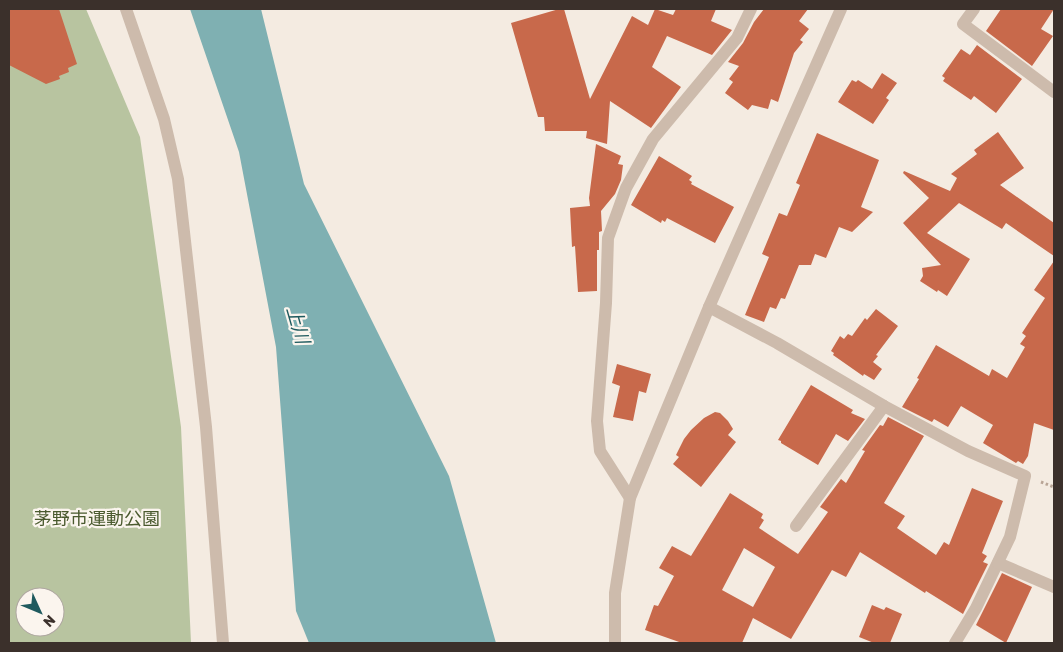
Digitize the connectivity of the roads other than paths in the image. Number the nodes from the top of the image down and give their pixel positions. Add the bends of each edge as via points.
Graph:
1 (126, 9) edge
2 (751, 9) edge
3 (841, 9) edge
4 (974, 9) edge
5 (1054, 92) edge
6 (709, 307) junction
7 (884, 406) junction
8 (630, 498) junction
9 (796, 526) dead end
10 (998, 562) junction
11 (1054, 587) edge
12 (222, 643) edge
13 (614, 643) edge
14 (955, 643) edge

1 - 12 street via 164,119 178,179 206,427
2 - 8 street via 737,38 653,139 626,188 608,238 597,421 600,451
3 - 6 street
4 - 5 street via 963,24
6 - 7 street
6 - 8 street
7 - 9 street
7 - 10 street via 968,452 1025,476 1010,537
8 - 13 street via 614,593
10 - 11 street
10 - 14 street

